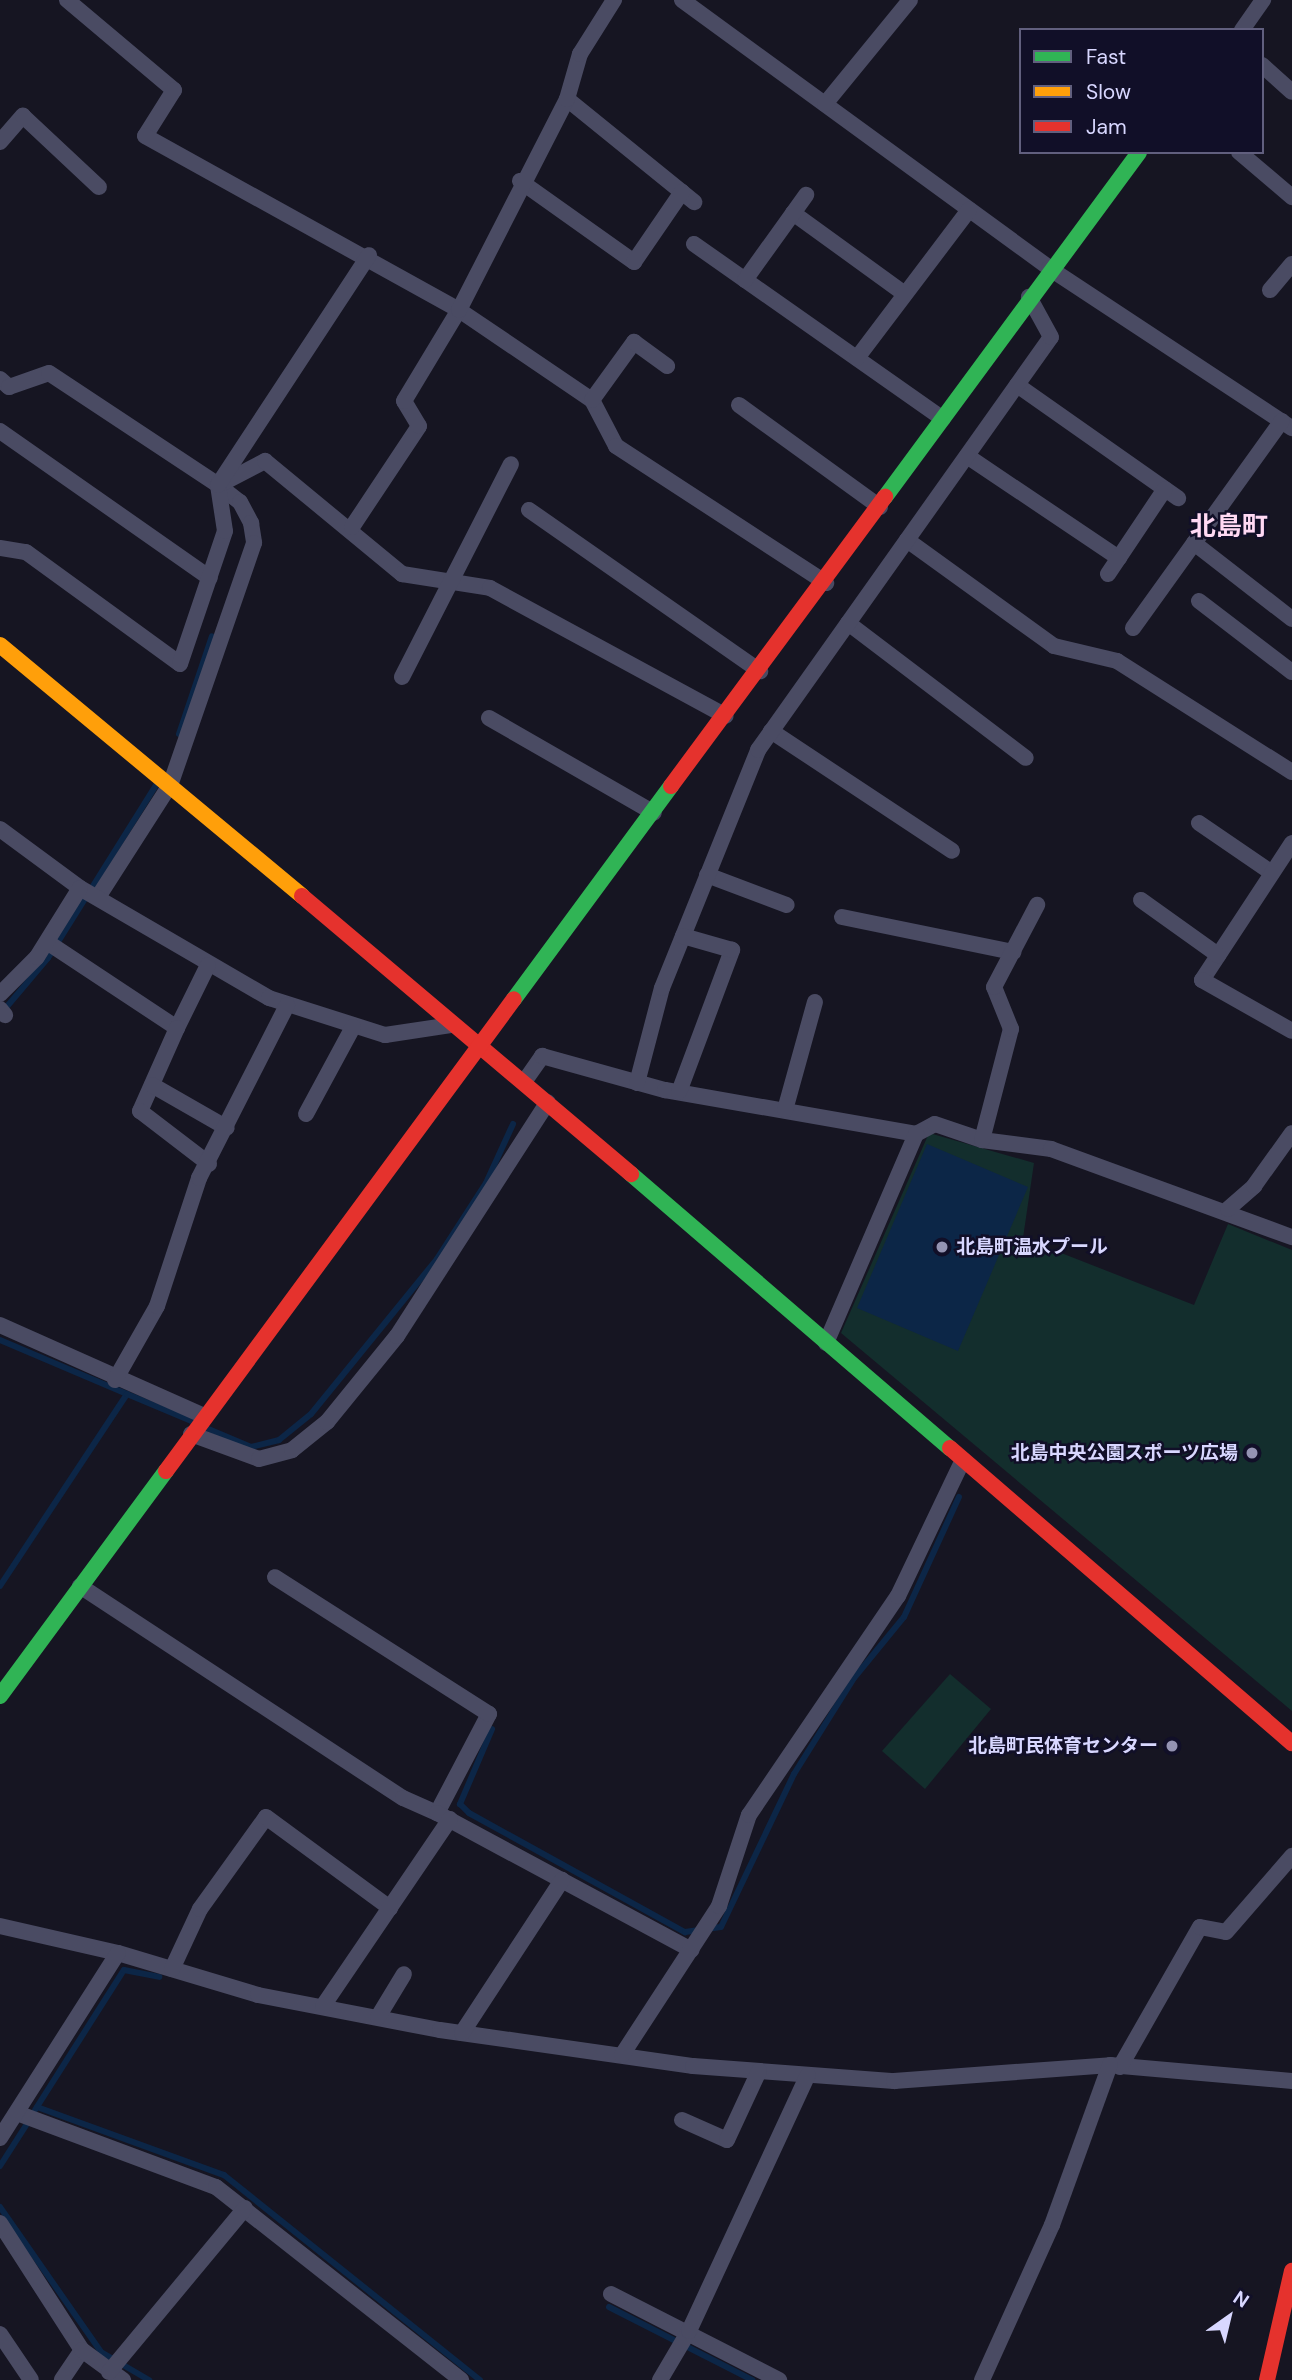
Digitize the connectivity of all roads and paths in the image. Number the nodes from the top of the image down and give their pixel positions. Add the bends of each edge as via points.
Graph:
1 (67, 0) edge
2 (614, 0) edge
3 (682, 0) edge
4 (910, 0) edge
5 (1263, 0) edge
6 (1243, 28) edge
7 (1264, 67) edge
8 (1292, 92) edge
9 (567, 99) junction
10 (825, 104) junction
11 (0, 142) edge
12 (1137, 154) edge
13 (1241, 154) edge
14 (520, 181) junction
15 (99, 187) dead end
16 (806, 195) dead end
17 (1292, 197) edge
18 (969, 210) junction
19 (793, 213) junction
20 (694, 244) dead end
21 (369, 255) junction
22 (1292, 264) edge
23 (1049, 268) junction
24 (745, 280) junction
25 (1270, 290) dead end
26 (905, 294) junction
27 (1029, 297) junction
28 (459, 310) junction
29 (857, 358) junction
30 (667, 366) dead end
31 (0, 379) edge
32 (1017, 385) junction
33 (592, 400) junction
34 (739, 405) dead end
35 (943, 419) junction
36 (1287, 424) edge
37 (0, 431) edge
38 (967, 456) junction
39 (511, 464) dead end
40 (218, 485) junction
41 (880, 507) junction
42 (528, 510) dead end
43 (352, 527) junction
44 (907, 540) junction
45 (1194, 543) junction
46 (0, 548) edge
47 (1119, 558) junction
48 (1108, 574) dead end
49 (210, 578) junction
50 (446, 581) junction
51 (826, 583) junction
52 (1199, 601) dead end
53 (1292, 619) edge
54 (848, 623) junction
55 (1133, 628) dead end
56 (0, 645) edge
57 (760, 671) junction
58 (1292, 672) edge
59 (402, 677) dead end
60 (726, 716) junction
61 (489, 718) dead end
62 (771, 732) junction
63 (1026, 758) dead end
64 (1292, 772) edge
65 (170, 785) junction
66 (654, 813) junction
67 (1199, 823) dead end
68 (0, 829) edge
69 (1292, 843) edge
70 (952, 851) dead end
71 (1272, 873) junction
72 (708, 875) junction
73 (80, 888) junction
74 (98, 897) junction
75 (1141, 900) dead end
76 (787, 905) dead end
77 (1037, 905) dead end
78 (842, 916) dead end
79 (683, 936) junction
80 (47, 942) junction
81 (1013, 952) junction
82 (1218, 955) junction
83 (208, 965) junction
84 (0, 994) edge
85 (816, 1002) dead end
86 (287, 1005) junction
87 (453, 1025) junction
88 (353, 1027) junction
89 (177, 1028) junction
90 (1292, 1031) edge
91 (482, 1045) junction
92 (524, 1082) junction
93 (638, 1083) junction
94 (152, 1085) junction
95 (678, 1092) junction
96 (548, 1102) junction
97 (785, 1110) junction
98 (306, 1114) dead end
99 (227, 1128) junction
100 (1292, 1133) edge
101 (916, 1134) junction
102 (982, 1140) junction
103 (209, 1164) junction
104 (1228, 1209) junction
105 (1292, 1237) edge
106 (0, 1325) edge
107 (826, 1343) junction
108 (115, 1380) junction
109 (204, 1416) junction
110 (191, 1434) junction
111 (963, 1460) junction
112 (275, 1577) dead end
113 (80, 1586) junction
114 (0, 1696) edge
115 (1292, 1743) edge
116 (443, 1816) junction
117 (1292, 1856) edge
118 (562, 1880) junction
119 (390, 1908) junction
120 (0, 1926) edge
121 (691, 1950) junction
122 (118, 1953) junction
123 (172, 1969) junction
124 (404, 1974) dead end
125 (323, 2006) junction
126 (378, 2017) junction
127 (462, 2034) junction
128 (622, 2054) junction
129 (1115, 2066) junction
130 (759, 2071) junction
131 (807, 2074) junction
132 (1292, 2081) edge
133 (17, 2113) junction
134 (682, 2120) dead end
135 (0, 2138) edge
136 (244, 2208) junction
137 (0, 2223) edge
138 (1292, 2271) edge
139 (611, 2294) dead end
140 (689, 2331) junction
141 (0, 2334) edge
142 (82, 2350) junction
143 (5, 2358) edge
144 (116, 2376) edge
145 (31, 2380) edge
146 (62, 2380) edge
147 (461, 2380) edge
148 (660, 2380) edge
149 (779, 2380) edge
150 (982, 2380) edge
151 (1267, 2380) edge

1 - 21 street via 174,90 145,136
2 - 9 street via 580,54
3 - 10 street
4 - 10 street
5 - 6 street
7 - 8 street
9 - 14 street
9 - 14 street via 688,197 634,262
10 - 18 street
11 - 15 street via 23,116
12 - 23 street
13 - 17 street
14 - 28 street
16 - 19 street
18 - 23 street
18 - 26 street
19 - 24 street
19 - 26 street
20 - 24 street
21 - 28 street
21 - 40 street
22 - 25 street
23 - 27 street
23 - 36 street
24 - 29 street
26 - 29 street
27 - 32 street via 1051,337
27 - 35 street
28 - 33 street
28 - 43 street via 404,401 419,426
29 - 35 street
30 - 33 street via 634,342
31 - 40 street via 9,387 49,373
32 - 38 street
32 - 47 street via 1172,494
33 - 51 street via 616,446
34 - 41 street
35 - 41 street
36 - 45 street
37 - 49 street
38 - 44 street
38 - 47 street
39 - 50 street
40 - 43 street via 265,461
40 - 49 street via 225,531
40 - 65 street via 240,502 254,543
41 - 51 street
42 - 57 street
43 - 50 street via 402,574
44 - 54 street
44 - 64 street via 1054,646 1117,662
45 - 53 street
45 - 55 street
46 - 49 street via 26,552 180,664
47 - 48 street
50 - 59 street
50 - 60 street via 490,588
51 - 57 street
52 - 58 street
54 - 62 street
54 - 63 street
56 - 65 street
57 - 60 street
60 - 66 street
61 - 66 street
62 - 70 street
62 - 72 street
65 - 74 street
65 - 87 street
66 - 91 street
67 - 71 street
68 - 73 street
69 - 71 street
71 - 82 street
72 - 76 street
72 - 79 street
73 - 74 street
73 - 80 street
74 - 83 street
75 - 82 street
77 - 81 street
78 - 81 street
79 - 93 street
79 - 95 street via 732,950
80 - 84 street
80 - 89 street
81 - 102 street via 994,987 1012,1029
82 - 90 street via 1202,980
83 - 86 street
83 - 89 street
85 - 97 street
86 - 88 street
86 - 99 street
87 - 88 street via 385,1035
87 - 91 street
88 - 98 street
89 - 94 street
91 - 92 street
91 - 109 street
92 - 93 street via 542,1056
92 - 96 street
93 - 95 street
94 - 99 street
94 - 103 street via 141,1111
95 - 97 street
96 - 107 street
96 - 110 street via 397,1336 327,1422 292,1450 260,1459
97 - 101 street
99 - 103 street
100 - 104 street via 1254,1186
101 - 102 street via 935,1124
101 - 107 street
102 - 104 street via 1051,1149
103 - 108 street via 157,1306
104 - 105 street
106 - 108 street
107 - 111 street
108 - 109 street
109 - 110 street
110 - 113 street
111 - 115 street
111 - 121 street via 898,1596 749,1815 719,1906
112 - 116 street via 489,1714
113 - 114 street
113 - 116 street via 379,1783
116 - 118 street
116 - 119 street
117 - 129 street via 1226,1932 1200,1927
118 - 121 street
118 - 127 street
119 - 123 street via 266,1817 200,1909
119 - 125 street
120 - 122 street
121 - 128 street
122 - 123 street
122 - 133 street
123 - 125 street via 258,1996
124 - 126 street
125 - 126 street
126 - 127 street
127 - 128 street
128 - 130 street
129 - 131 street via 894,2081
129 - 132 street
129 - 150 street via 1052,2225
130 - 131 street
130 - 134 street via 727,2140
131 - 140 street
133 - 135 street
133 - 136 street via 216,2188
136 - 144 street
136 - 147 street
137 - 142 street
138 - 151 street
139 - 140 street
140 - 148 street
140 - 149 street
141 - 143 street
142 - 144 street
142 - 146 street
143 - 145 street

